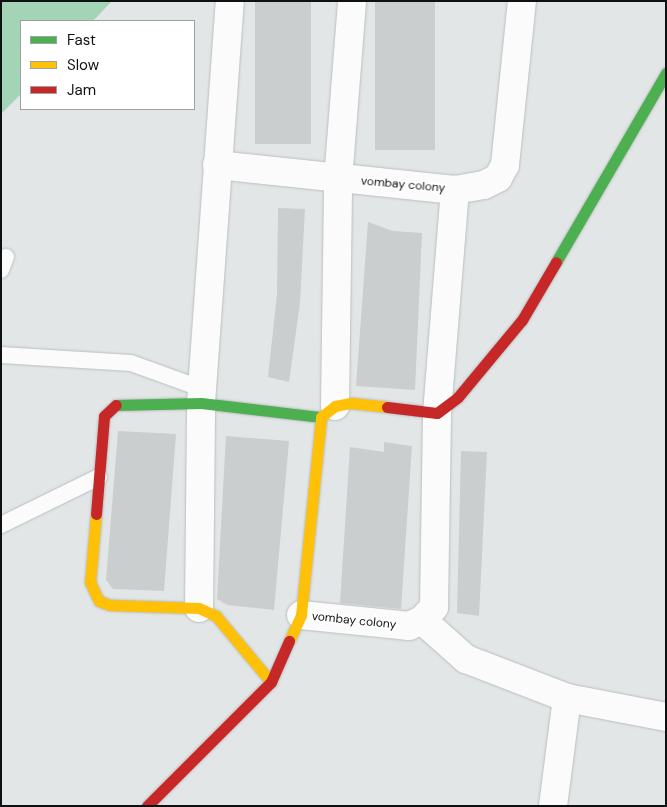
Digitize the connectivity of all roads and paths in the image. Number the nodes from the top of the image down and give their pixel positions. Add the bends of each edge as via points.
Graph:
1 (211, 1) edge
2 (230, 1) edge
3 (352, 1) edge
4 (522, 1) edge
5 (227, 44) junction
6 (666, 73) edge
7 (217, 164) junction
8 (338, 180) junction
9 (455, 190) junction
10 (1, 355) edge
11 (202, 396) junction
12 (328, 412) junction
13 (438, 413) junction
14 (99, 477) junction
15 (1, 525) edge
16 (199, 608) junction
17 (301, 615) junction
18 (422, 620) junction
19 (271, 682) junction
20 (567, 698) junction
21 (666, 717) edge
22 (147, 806) edge
23 (553, 806) edge

1 - 5 street
2 - 5 street
3 - 8 street
4 - 9 street via 505,165 498,178 484,185
5 - 7 street
6 - 13 street via 522,320 468,387
7 - 8 street, vombay colony
7 - 11 street
8 - 9 street, vombay colony
8 - 12 street
9 - 13 street, vombay colony
10 - 11 lane via 131,363
11 - 12 street
11 - 14 street via 123,402 111,407 104,416
11 - 16 street
12 - 13 street via 351,403
12 - 17 street, vombay colony
13 - 18 street, vombay colony via 436,591 434,607
14 - 15 lane
14 - 16 street via 90,582 99,601 110,605
16 - 19 street via 228,628
17 - 18 street, vombay colony via 409,626
17 - 19 street
18 - 20 street via 466,659
19 - 22 street
20 - 21 street
20 - 23 street

